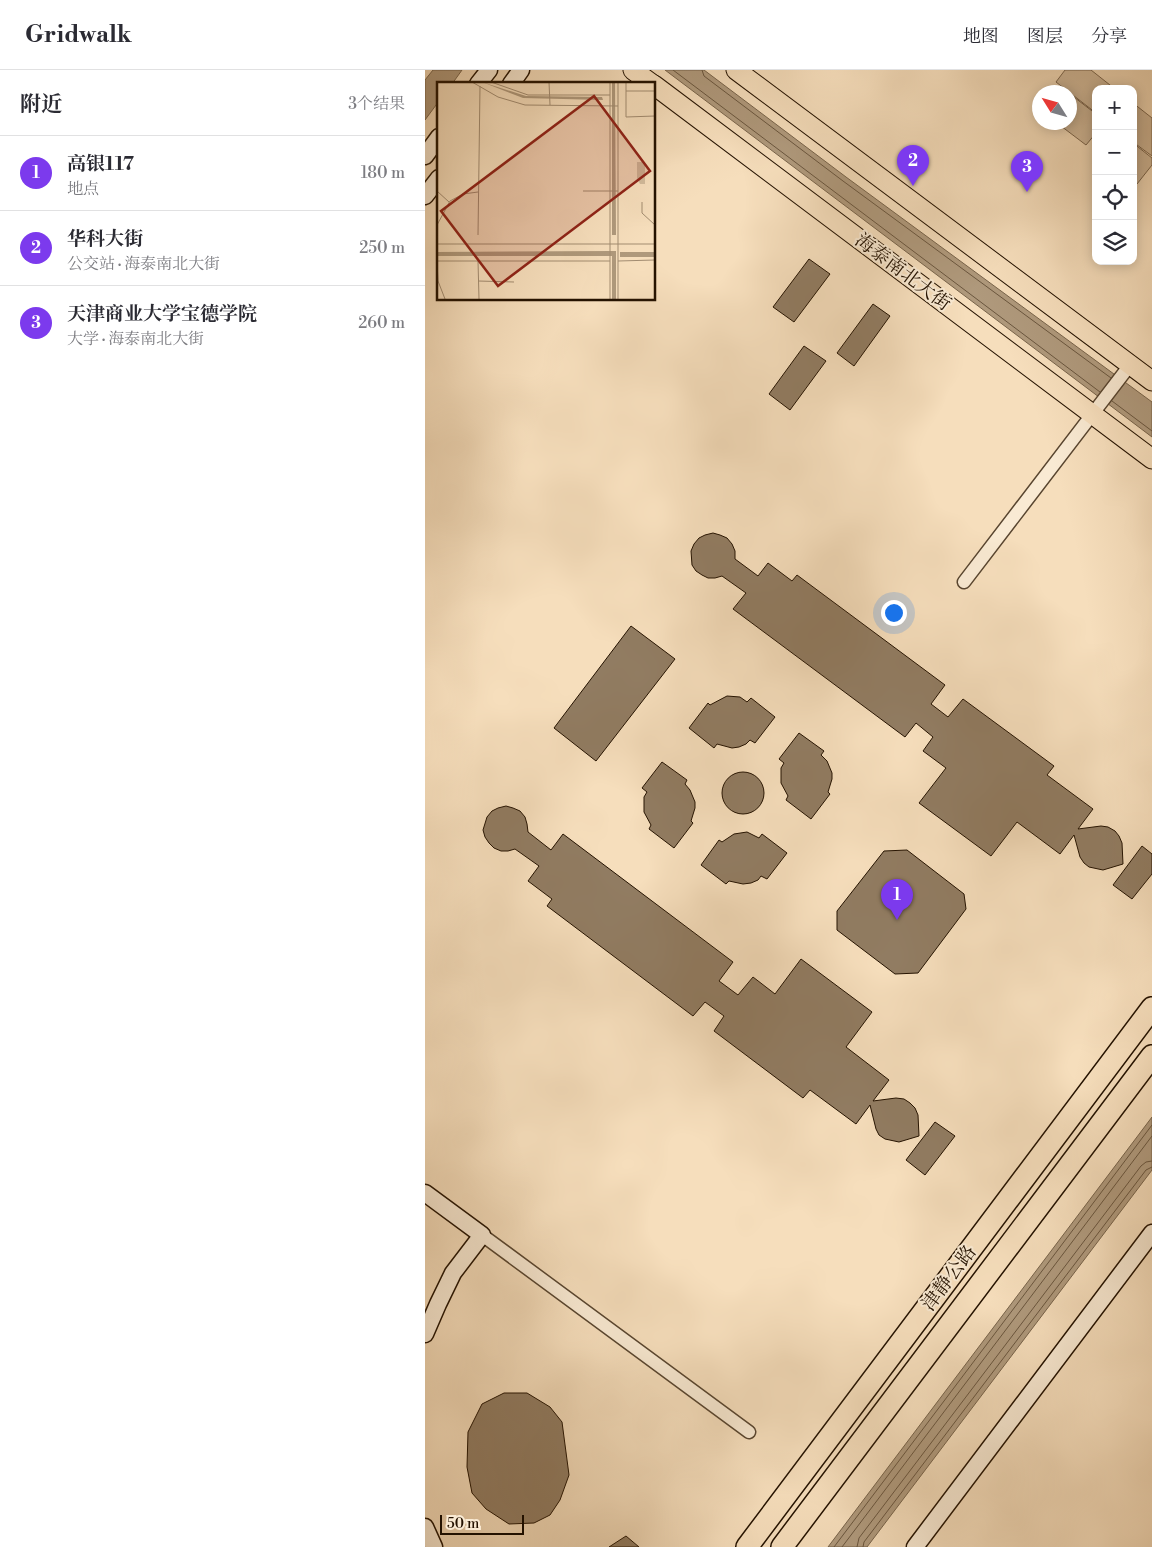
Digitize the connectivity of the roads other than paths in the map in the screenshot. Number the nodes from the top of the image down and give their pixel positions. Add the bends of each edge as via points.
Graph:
1 (489, 70) edge
2 (521, 70) edge
3 (633, 70) edge
4 (736, 70) edge
5 (480, 82) edge
6 (512, 82) edge
7 (649, 82) edge
8 (655, 86) edge
9 (437, 140) edge
10 (425, 156) edge
11 (437, 181) edge
12 (425, 196) edge
13 (1127, 368) junction
14 (1152, 381) edge
15 (1096, 410) junction
16 (1152, 459) edge
17 (965, 582) dead end
18 (1152, 1008) edge
19 (1152, 1056) edge
20 (425, 1193) edge
21 (1152, 1233) edge
22 (482, 1235) junction
23 (425, 1334) edge
24 (749, 1432) dead end
25 (425, 1527) edge
26 (434, 1547) edge
27 (747, 1547) edge
28 (782, 1547) edge
29 (915, 1547) edge

1 - 5 main road
2 - 6 main road
3 - 7 main road, 海泰南北大街
4 - 13 main road
8 - 15 main road, 海泰南北大街
9 - 10 main road
11 - 12 main road
13 - 14 main road
13 - 15 street
15 - 16 main road, 海泰南北大街
15 - 17 street
18 - 27 highway, 津静公路
19 - 28 highway, 津静公路
20 - 22 main road
21 - 29 main road
22 - 23 main road via 453,1273
22 - 24 street
25 - 26 main road

